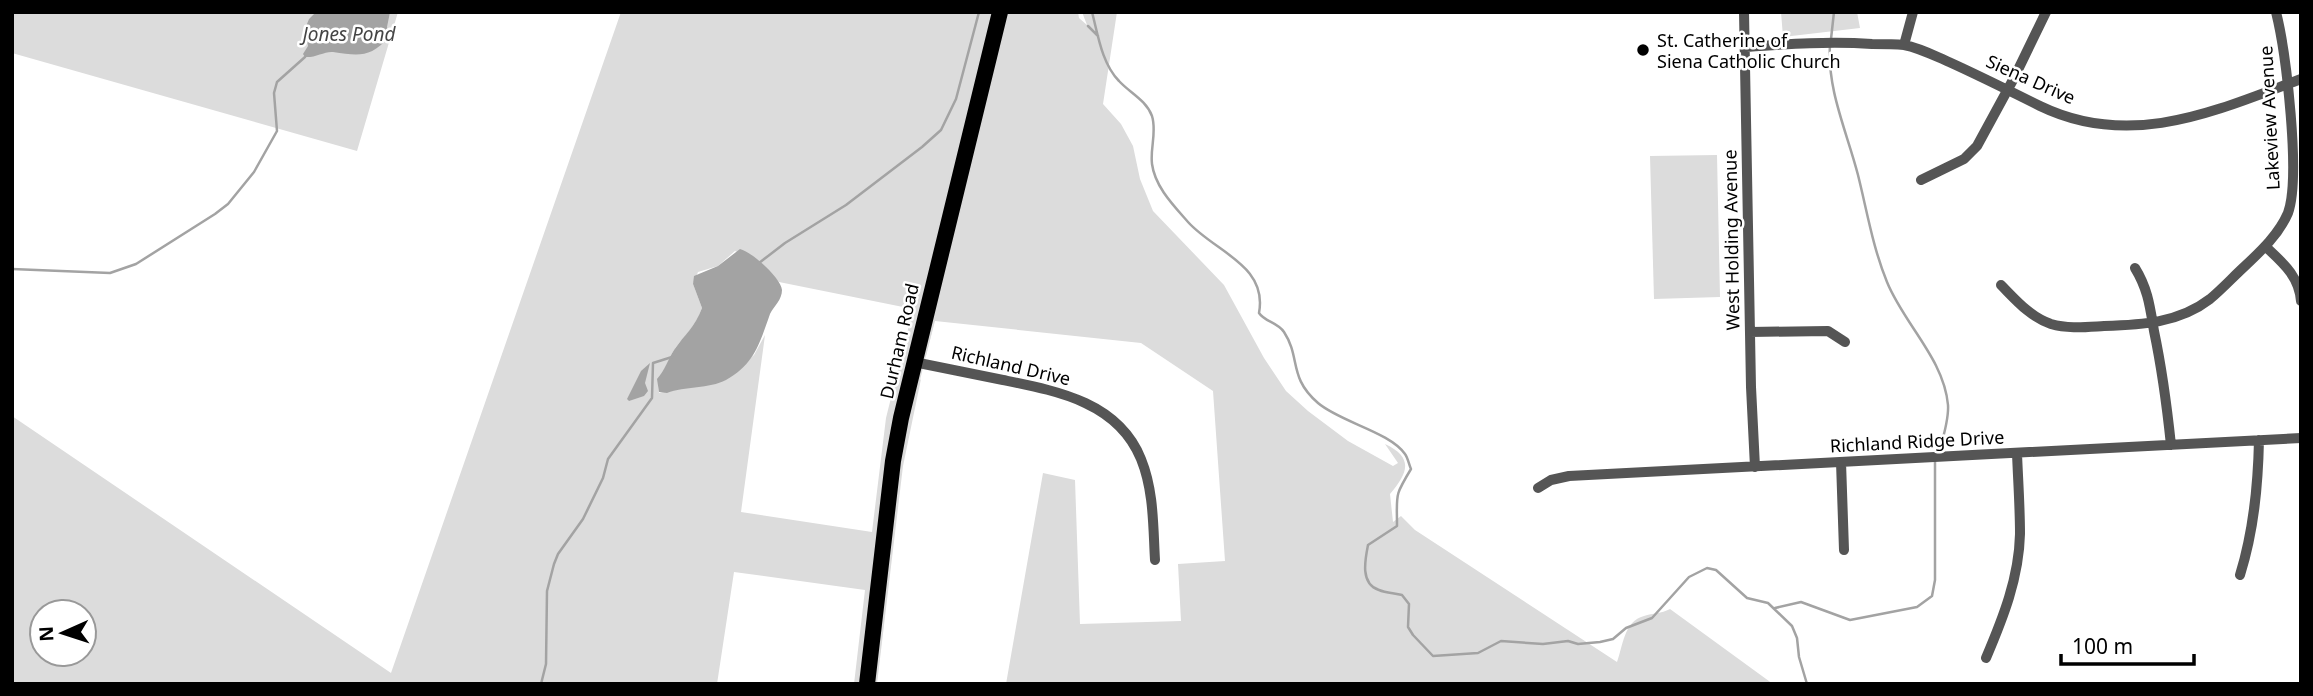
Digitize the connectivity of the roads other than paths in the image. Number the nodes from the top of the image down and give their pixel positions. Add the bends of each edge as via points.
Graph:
1 (1000, 12) edge
2 (1744, 12) edge
3 (1913, 12) edge
4 (2046, 12) edge
5 (2276, 12) edge
6 (1903, 45) junction
7 (1745, 47) junction
8 (2301, 79) edge
9 (2287, 84) junction
10 (2008, 89) junction
11 (1921, 180) dead end
12 (2266, 247) junction
13 (2135, 268) dead end
14 (2001, 285) dead end
15 (2301, 301) edge
16 (2153, 323) junction
17 (1750, 332) junction
18 (1845, 342) dead end
19 (914, 362) junction
20 (2301, 438) edge
21 (2259, 440) junction
22 (2171, 445) junction
23 (2017, 453) junction
24 (1841, 462) junction
25 (1755, 467) junction
26 (1538, 488) dead end
27 (1844, 550) dead end
28 (1155, 560) dead end
29 (2241, 575) dead end
30 (1986, 658) dead end
31 (867, 684) edge

1 - 19 main road, Durham Road
2 - 7 street, West Holding Avenue
3 - 6 street
4 - 10 street
5 - 9 street, Lakeview Avenue
6 - 7 street, Siena Drive via 1842,42
6 - 10 street, Siena Drive
7 - 17 street, West Holding Avenue
8 - 9 street, Siena Drive
9 - 10 street, Siena Drive via 2186,120 2133,126 2070,117
9 - 12 street, Lakeview Avenue via 2292,193 2287,214
10 - 11 street via 1978,146 1964,159
12 - 15 street via 2290,270 2300,287
12 - 16 street, Lakeview Avenue via 2209,300
13 - 16 street via 2145,284
14 - 16 street, Lakeview Avenue via 2049,323 2071,327
16 - 22 street
17 - 18 street via 1828,331
17 - 25 street, West Holding Avenue
19 - 28 street, Richland Drive via 1071,396 1109,416 1128,437 1148,479
19 - 31 main road, Durham Road via 893,461
20 - 21 street, Richland Ridge Drive
21 - 22 street, Richland Ridge Drive
21 - 29 street via 2257,494
22 - 23 street, Richland Ridge Drive
23 - 24 street, Richland Ridge Drive
23 - 30 street via 2020,536 2016,570
24 - 25 street, Richland Ridge Drive
24 - 27 street
25 - 26 street, Richland Ridge Drive via 1569,476

